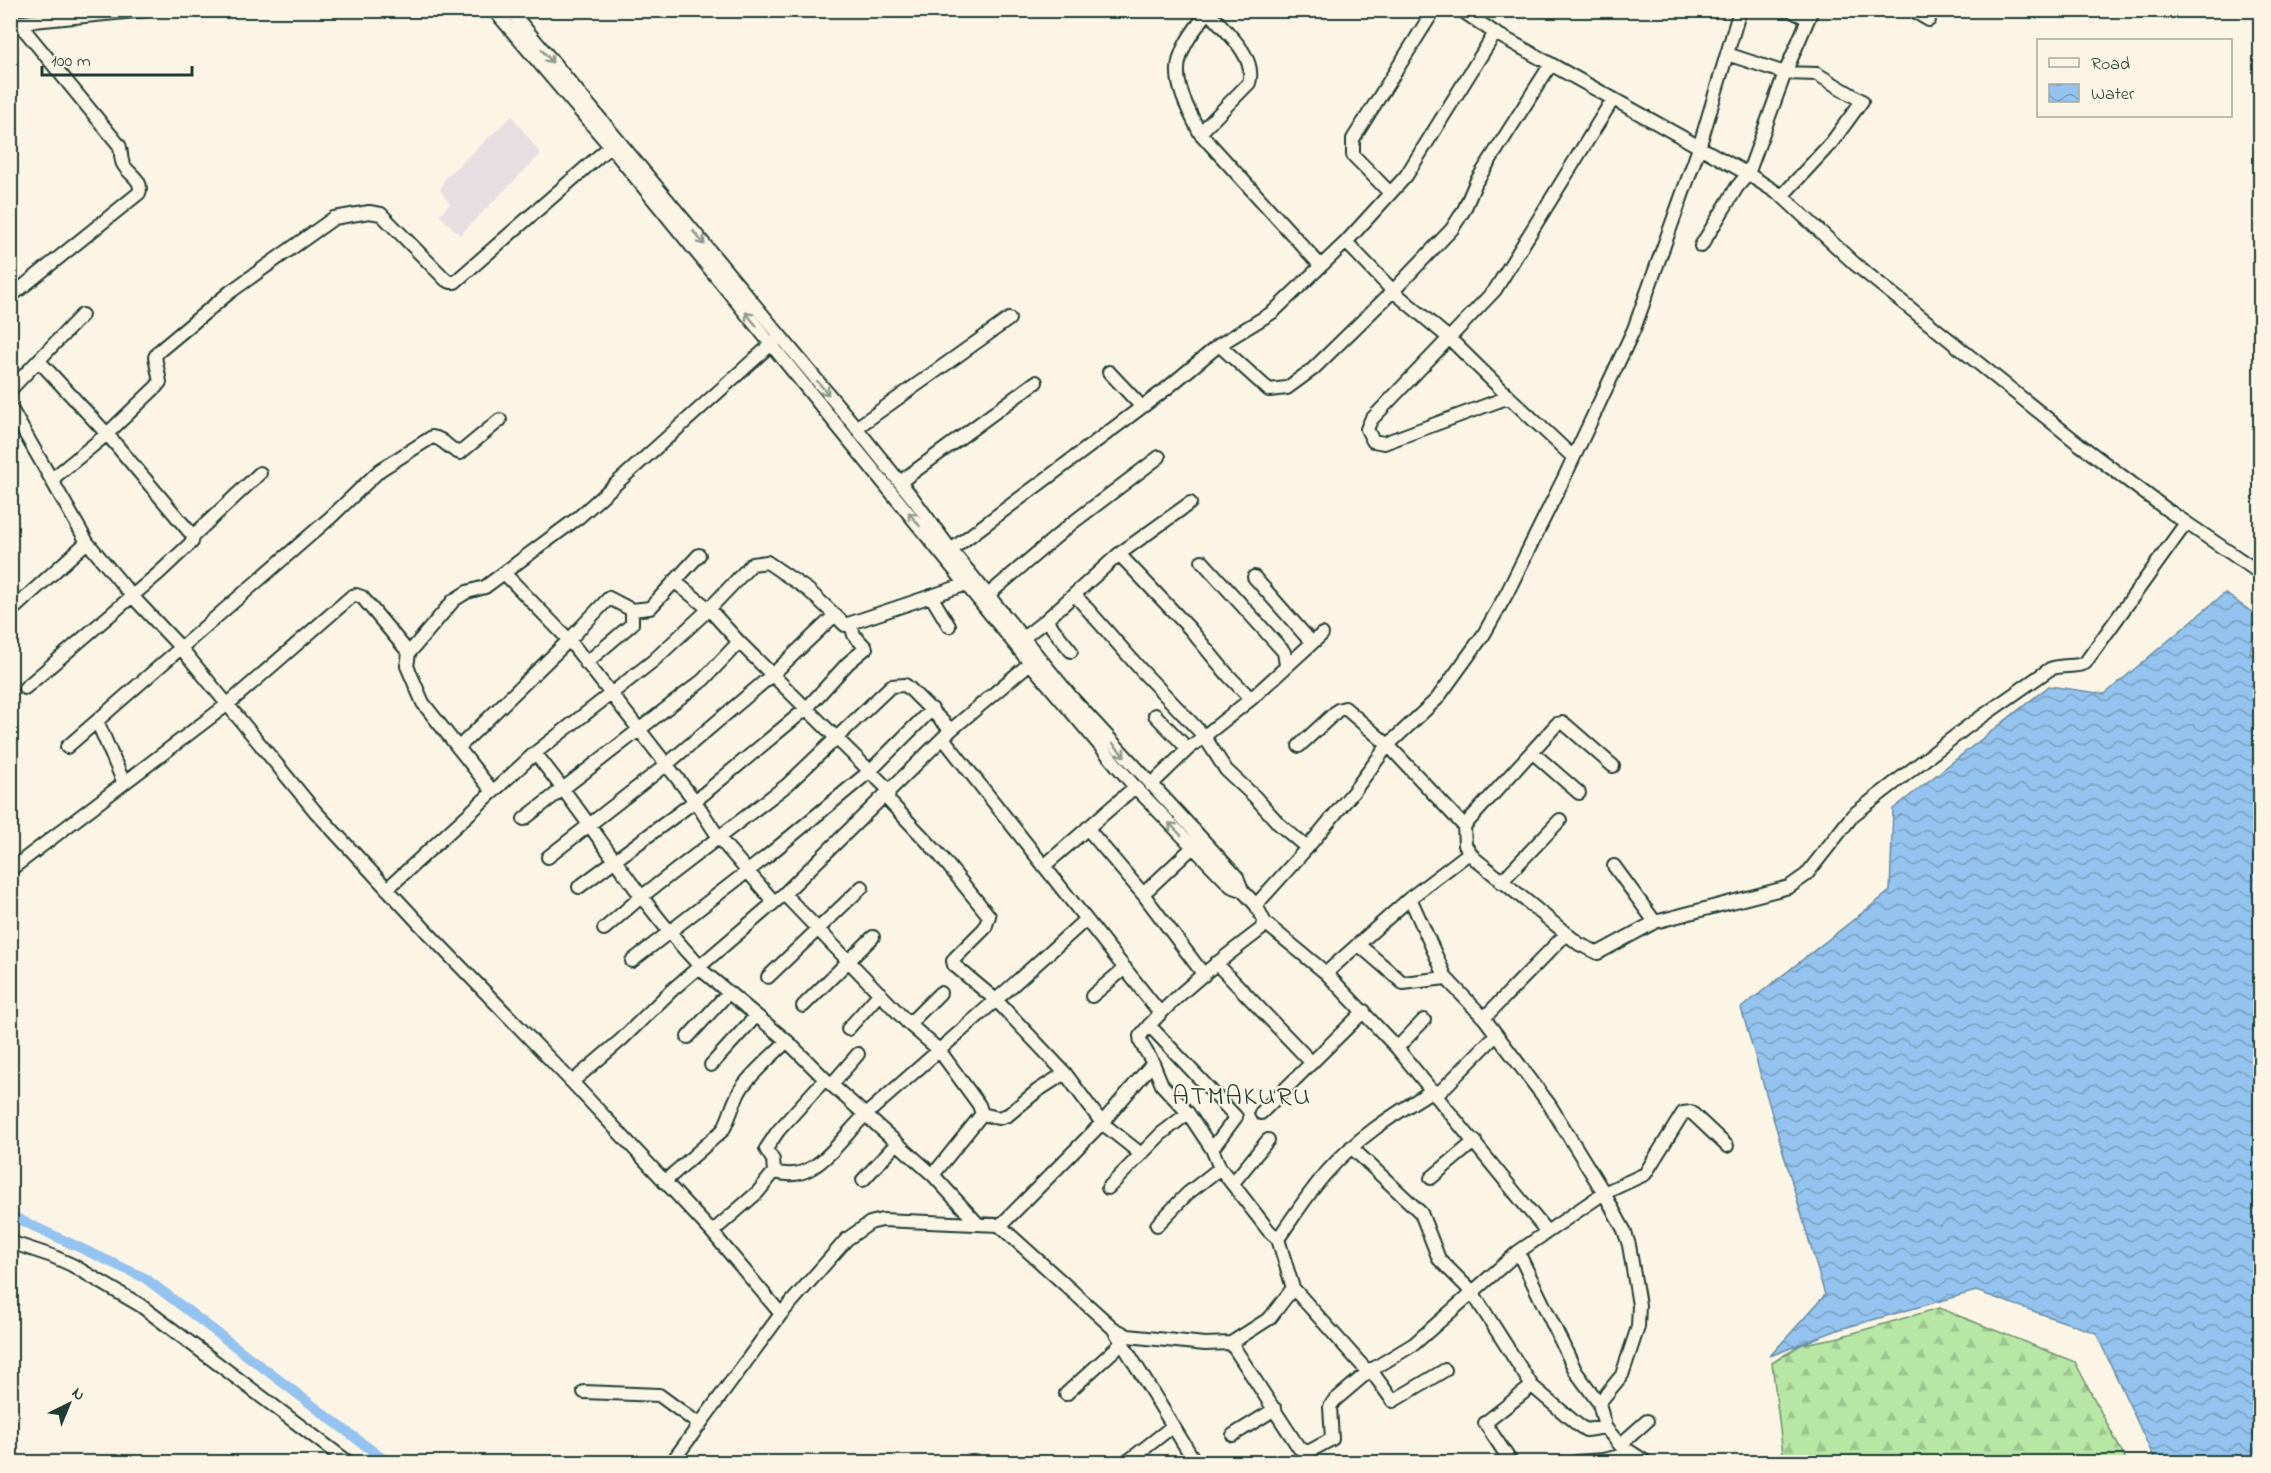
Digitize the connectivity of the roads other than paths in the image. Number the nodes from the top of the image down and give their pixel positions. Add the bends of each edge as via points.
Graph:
1 (146, 10) edge
2 (494, 10) edge
3 (510, 10) edge
4 (1434, 10) edge
5 (1461, 10) edge
6 (1740, 10) edge
7 (1790, 10) edge
8 (1912, 10) edge
9 (1209, 11) edge
10 (1810, 15) edge
11 (1929, 20) dead end
12 (14, 23) edge
13 (1495, 33) junction
14 (1727, 54) junction
15 (1551, 64) junction
16 (1785, 73) junction
17 (1613, 99) junction
18 (1200, 133) junction
19 (614, 143) junction
20 (1699, 148) junction
21 (1748, 174) junction
22 (1390, 193) junction
23 (1782, 196) junction
24 (1346, 242) junction
25 (1701, 246) dead end
26 (1320, 266) junction
27 (1393, 291) junction
28 (10, 297) edge
29 (82, 315) dead end
30 (1009, 319) dead end
31 (1450, 339) junction
32 (776, 340) junction
33 (1219, 345) junction
34 (39, 361) junction
35 (1109, 372) dead end
36 (1036, 382) dead end
37 (10, 390) edge
38 (1509, 398) junction
39 (1141, 406) junction
40 (10, 407) edge
41 (500, 420) dead end
42 (856, 428) junction
43 (107, 434) junction
44 (1573, 456) junction
45 (1159, 457) dead end
46 (260, 473) dead end
47 (52, 479) junction
48 (900, 482) junction
49 (1190, 503) dead end
50 (2186, 523) junction
51 (193, 536) junction
52 (87, 542) junction
53 (951, 550) junction
54 (699, 555) dead end
55 (1119, 555) junction
56 (1202, 561) dead end
57 (504, 573) junction
58 (2260, 573) edge
59 (1254, 577) dead end
60 (674, 581) junction
61 (967, 584) junction
62 (1075, 594) junction
63 (988, 595) junction
64 (931, 596) junction
65 (132, 597) junction
66 (710, 609) junction
67 (632, 610) junction
68 (10, 612) edge
69 (835, 615) junction
70 (1046, 620) junction
71 (851, 624) junction
72 (949, 626) dead end
73 (1322, 634) dead end
74 (1023, 638) junction
75 (569, 640) junction
76 (739, 642) junction
77 (1312, 643) junction
78 (181, 648) junction
79 (1071, 651) dead end
80 (409, 653) junction
81 (1034, 659) junction
82 (586, 663) junction
83 (1286, 665) junction
84 (772, 675) junction
85 (25, 688) dead end
86 (612, 694) junction
87 (1251, 699) junction
88 (228, 704) junction
89 (807, 708) junction
90 (932, 709) junction
91 (1155, 715) dead end
92 (97, 721) junction
93 (638, 731) junction
94 (947, 734) junction
95 (1204, 736) junction
96 (837, 738) junction
97 (1299, 746) dead end
98 (1388, 746) junction
99 (66, 747) dead end
100 (458, 748) junction
101 (1188, 749) junction
102 (1532, 752) junction
103 (535, 753) junction
104 (666, 765) junction
105 (1613, 766) dead end
106 (870, 771) junction
107 (124, 783) junction
108 (1150, 785) junction
109 (1135, 787) junction
110 (564, 789) junction
111 (889, 790) junction
112 (494, 792) junction
113 (1580, 793) dead end
114 (695, 801) junction
115 (524, 819) dead end
116 (1560, 820) dead end
117 (590, 825) junction
118 (1464, 826) junction
119 (1087, 828) junction
120 (719, 838) junction
121 (1192, 847) junction
122 (1307, 848) junction
123 (1469, 853) junction
124 (548, 857) dead end
125 (616, 860) junction
126 (1044, 866) junction
127 (1614, 866) dead end
128 (10, 870) edge
129 (747, 871) junction
130 (1501, 882) junction
131 (579, 887) dead end
132 (862, 887) dead end
133 (1236, 888) junction
134 (387, 889) junction
135 (1143, 894) junction
136 (641, 897) junction
137 (779, 898) junction
138 (1410, 898) junction
139 (1256, 905) junction
140 (1086, 920) junction
141 (1655, 922) junction
142 (1265, 923) junction
143 (604, 929) dead end
144 (819, 929) junction
145 (669, 933) junction
146 (1566, 934) junction
147 (873, 937) dead end
148 (1358, 944) junction
149 (849, 960) junction
150 (632, 961) dead end
151 (1216, 963) junction
152 (699, 968) junction
153 (1125, 968) junction
154 (1326, 973) junction
155 (1204, 975) junction
156 (768, 977) dead end
157 (1446, 978) junction
158 (728, 993) junction
159 (880, 993) junction
160 (940, 993) dead end
161 (1092, 996) dead end
162 (997, 1000) junction
163 (803, 1006) dead end
164 (1364, 1011) junction
165 (1160, 1014) junction
166 (756, 1016) junction
167 (1484, 1018) junction
168 (1424, 1020) dead end
169 (909, 1024) junction
170 (1149, 1025) junction
171 (848, 1029) dead end
172 (1496, 1035) junction
173 (688, 1037) dead end
174 (787, 1041) junction
175 (1397, 1048) junction
176 (939, 1050) junction
177 (858, 1054) dead end
178 (1312, 1062) junction
179 (1154, 1063) junction
180 (711, 1065) dead end
181 (1065, 1073) junction
182 (572, 1082) junction
183 (829, 1082) junction
184 (1433, 1090) junction
185 (1188, 1113) junction
186 (1261, 1113) dead end
187 (866, 1114) junction
188 (982, 1114) junction
189 (1102, 1124) junction
190 (1268, 1140) dead end
191 (1475, 1141) junction
192 (897, 1143) junction
193 (1726, 1146) dead end
194 (1352, 1147) junction
195 (1212, 1149) junction
196 (1141, 1154) junction
197 (1220, 1168) junction
198 (774, 1172) junction
199 (933, 1175) junction
200 (1431, 1178) dead end
201 (862, 1180) dead end
202 (664, 1182) junction
203 (1233, 1183) junction
204 (1108, 1188) dead end
205 (1604, 1193) junction
206 (978, 1224) junction
207 (999, 1225) junction
208 (1157, 1225) dead end
209 (712, 1232) junction
210 (1547, 1232) junction
211 (1278, 1239) junction
212 (10, 1242) edge
213 (1518, 1252) junction
214 (1293, 1288) junction
215 (1472, 1292) junction
216 (781, 1314) junction
217 (1113, 1328) junction
218 (1122, 1343) junction
219 (1231, 1343) junction
220 (1445, 1370) dead end
221 (1369, 1371) junction
222 (1532, 1386) junction
223 (584, 1392) dead end
224 (1066, 1394) dead end
225 (1599, 1403) junction
226 (1275, 1409) junction
227 (1647, 1421) dead end
228 (700, 1425) junction
229 (1173, 1426) junction
230 (1605, 1427) junction
231 (1233, 1435) dead end
232 (1620, 1445) junction
233 (1632, 1453) junction
234 (348, 1462) edge
235 (672, 1462) edge
236 (1127, 1462) edge
237 (1195, 1462) edge
238 (1511, 1462) edge
239 (1576, 1462) edge
240 (1646, 1462) edge

1 - 12 street
2 - 19 street
3 -> 19 street
4 - 22 street via 1353,140 1353,155
5 - 13 street
6 - 14 street
7 - 10 street
8 - 11 street
9 - 18 street via 1190,35 1177,67 1189,113
9 - 18 street via 1245,55 1252,74 1249,83
10 - 16 street
12 - 28 street via 119,145 123,165 141,188
13 - 15 street
13 - 22 street via 1417,160
14 - 16 street
14 - 20 street
15 - 17 street
15 - 27 street via 1476,182 1452,228
16 - 21 street
16 - 23 street via 1817,74 1862,101 1832,142
17 - 20 street
17 - 31 street via 1507,274
18 - 26 street
19 - 32 street
19 - 43 street via 455,282 446,280 381,214 369,212 334,218 230,292 158,352 155,357 160,382
20 - 21 street
20 - 44 street via 1634,329
21 - 23 street
21 - 25 street
22 - 24 street
23 - 50 street via 1844,255 1940,334
24 - 26 street
24 - 27 street
26 - 33 street via 1274,312
27 - 31 street
27 - 33 street via 1313,369 1287,388 1269,390
29 - 34 street
30 - 42 street
31 - 38 street
31 - 38 street via 1371,420 1367,429 1373,441 1384,443
32 -> 42 street
32 - 57 street via 579,517
61 -> 32 street
33 - 39 street
34 - 37 street
34 - 43 street
35 - 39 street
36 - 48 street
38 - 44 street
39 - 53 street
40 - 47 street
41 - 78 street via 460,453 432,437 380,470
42 - 48 street
43 - 47 street
43 - 51 street
44 - 98 street via 1484,634 1437,699
45 - 63 street via 1071,524
46 - 51 street
47 - 52 street
48 - 53 street
49 - 55 street
50 - 58 street
50 - 141 street via 2085,663 2050,669 1957,734 1853,815 1798,882
51 - 65 street via 192,542
52 - 65 street
52 - 68 street
53 - 63 street
54 - 60 street
55 - 62 street
55 - 87 street via 1190,628
56 - 83 street via 1284,652
57 - 75 street
57 - 80 street via 454,600
59 - 77 street
60 - 66 street
60 - 67 street via 650,608
61 - 64 street
61 - 81 street
62 - 70 street
62 - 95 street
63 - 74 street
64 - 71 street
64 - 72 street
65 - 78 street
65 - 85 street
66 - 69 street via 752,564 767,562 808,590
66 - 76 street
66 - 86 street
67 - 75 street via 609,598
67 - 82 street via 632,624
69 - 71 street via 845,625
69 - 84 street
70 - 74 street
70 - 79 street
71 - 89 street via 867,648
73 - 77 street
74 - 81 street
75 - 82 street
75 - 100 street
76 - 84 street
76 - 93 street via 703,680
77 - 83 street
78 - 88 street
78 - 92 street
80 - 88 street via 362,597 352,596
80 - 100 street via 407,666 423,703
81 - 94 street
81 -> 108 street
81 - 109 street
82 - 86 street
83 - 87 street
84 - 89 street
84 - 104 street
86 - 93 street
86 - 103 street
87 - 95 street
88 - 107 street
88 - 134 street via 315,811
89 - 96 street
89 - 114 street
90 - 94 street
90 - 96 street via 906,685 891,686
90 - 106 street
91 - 101 street
92 - 99 street
92 - 107 street
93 - 104 street
93 - 110 street
94 - 111 street
94 - 126 street
95 - 101 street
95 - 122 street via 1226,770
96 - 106 street
96 - 120 street via 787,785
97 - 98 street via 1345,708
98 - 118 street
98 - 122 street
100 - 112 street
101 - 108 street
102 - 105 street via 1562,723
102 - 113 street
102 - 118 street
103 - 110 street
103 - 112 street
104 - 114 street
104 - 117 street
106 - 111 street
106 - 129 street
107 - 128 street
108 - 133 street via 1237,877
109 - 119 street
121 -> 109 street
110 - 115 street
110 - 117 street
111 - 137 street
111 - 162 street via 888,800 989,916 985,928 953,961
112 - 134 street
114 - 120 street
114 - 125 street
116 - 130 street
117 - 124 street
117 - 125 street
118 - 123 street
119 - 126 street
119 - 135 street
120 - 129 street
120 - 136 street
121 - 133 street
121 - 135 street
122 - 139 street
123 - 130 street
123 - 138 street
125 - 131 street
125 - 136 street
126 - 140 street
127 - 141 street
129 - 137 street
129 - 145 street
130 - 146 street
132 - 144 street
133 - 139 street
134 - 182 street
135 - 155 street
136 - 143 street
136 - 145 street
137 - 144 street
137 - 152 street
138 - 148 street
138 - 157 street
139 - 142 street
140 - 153 street
140 - 162 street
141 - 146 street via 1598,953
142 - 151 street
142 - 154 street
144 - 149 street
144 - 156 street
145 - 150 street
145 - 152 street
146 - 167 street
147 - 149 street
148 - 154 street
148 - 157 street via 1403,983
149 - 159 street
149 - 163 street
151 - 155 street
151 - 178 street
152 - 158 street
152 - 182 street
153 - 161 street
153 - 165 street
154 - 164 street
155 - 165 street
157 - 167 street
158 - 166 street
158 - 173 street
159 - 169 street
159 - 171 street
160 - 169 street
162 - 176 street
162 - 181 street
164 - 175 street
164 - 178 street
165 - 170 street
166 - 174 street
166 - 180 street
167 - 172 street
168 - 175 street
169 - 176 street
170 - 179 street via 1140,1036
170 - 195 street via 1236,1117
172 - 184 street via 1439,1093
172 - 205 street via 1549,1104
174 - 183 street
174 - 202 street via 744,1085 723,1130
175 - 184 street
176 - 187 street
176 - 188 street via 980,1105
177 - 183 street
178 - 186 street
179 - 185 street via 1162,1085
179 - 189 street
181 - 188 street via 1008,1115 998,1118
181 - 189 street
182 - 202 street
183 - 187 street
183 - 198 street via 778,1131 766,1149
184 - 191 street
184 - 194 street
185 - 195 street
185 - 196 street
187 - 192 street
187 - 198 street via 818,1164 800,1175
188 - 199 street
189 - 196 street
189 - 207 street
190 - 203 street
191 - 200 street
191 - 210 street
192 - 199 street
192 - 201 street
193 - 205 street via 1691,1112 1683,1113 1645,1174
194 - 211 street via 1326,1172
194 - 215 street via 1421,1213 1439,1259
195 - 197 street
196 - 204 street
197 - 203 street
197 - 208 street
198 - 209 street via 758,1192
199 - 206 street
202 - 209 street
203 - 211 street
205 - 210 street
205 - 225 street via 1629,1245 1638,1327 1622,1375
206 - 207 street
206 - 216 street via 882,1220 870,1223 847,1239
207 - 217 street
209 - 216 street
210 - 213 street
211 - 214 street
212 - 234 street via 72,1265 140,1305
213 - 215 street
213 - 225 street via 1576,1372
214 - 219 street via 1270,1318
214 - 221 street
215 - 221 street via 1414,1344
215 - 222 street
216 - 228 street
217 - 218 street
217 - 219 street via 1128,1336
218 - 224 street
218 - 229 street
219 - 226 street
220 - 221 street via 1393,1401
221 - 226 street via 1330,1407 1332,1439 1308,1452 1299,1448
222 - 230 street via 1586,1430
222 - 238 street via 1485,1424
223 - 228 street via 659,1395
225 - 230 street
226 - 231 street
227 - 232 street
228 - 235 street
229 - 236 street
229 - 237 street
230 - 232 street
232 - 233 street
233 - 239 street
233 - 240 street

